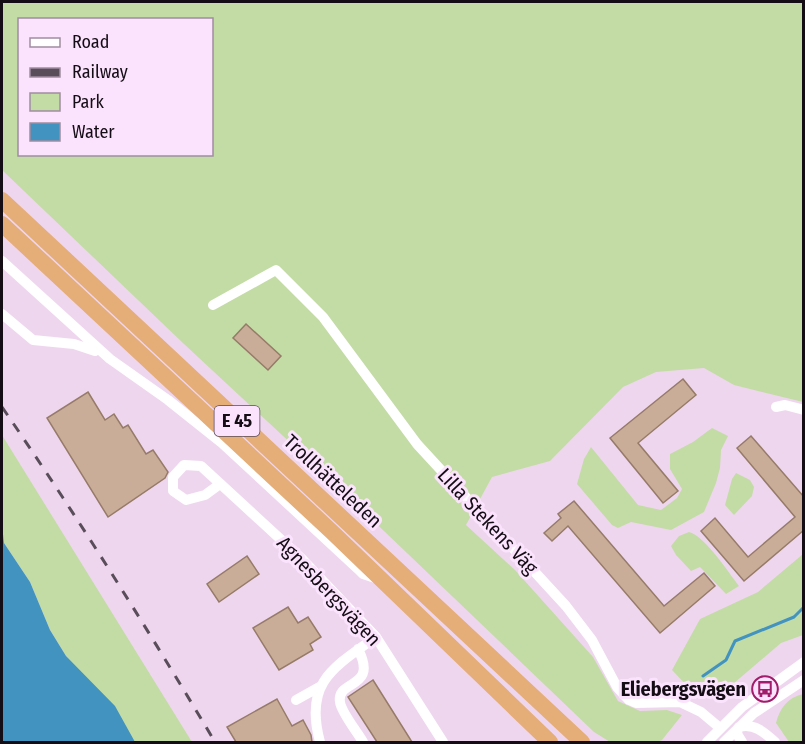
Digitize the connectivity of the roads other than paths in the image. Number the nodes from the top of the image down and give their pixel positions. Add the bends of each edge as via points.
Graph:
1 (2, 200) edge
2 (2, 224) edge
3 (2, 261) edge
4 (213, 305) dead end
5 (2, 314) edge
6 (110, 359) junction
7 (776, 407) dead end
8 (804, 410) edge
9 (220, 484) dead end
10 (384, 582) junction
11 (376, 637) junction
12 (358, 649) junction
13 (804, 662) edge
14 (804, 680) edge
15 (321, 686) junction
16 (296, 700) dead end
17 (720, 728) junction
18 (738, 728) junction
19 (320, 742) edge
20 (363, 742) edge
21 (442, 742) edge
22 (550, 742) edge
23 (582, 742) edge
24 (707, 742) edge
25 (724, 742) edge
26 (742, 742) edge
27 (775, 742) edge

1 - 23 highway, Trollhätteleden / E 45
2 - 10 highway, Trollhätteleden / E 45
3 - 6 street
4 - 17 street, Lilla Stekens Väg via 276,270 323,317 417,444 566,606 592,640 623,694 636,704 670,701 690,705
5 - 6 street via 33,340 86,347
6 - 10 street via 222,443 363,574
7 - 8 street
9 - 11 street, Agnesbergsvägen via 302,559
10 - 22 highway, Trollhätteleden / E 45
11 - 12 street
11 - 21 street, Agnesbergsvägen
12 - 15 street
12 - 20 street via 365,669 362,678 344,691 339,704
13 - 17 street
14 - 18 street
15 - 16 street
15 - 19 street via 315,699
17 - 18 street
17 - 24 street
18 - 25 street
18 - 26 street via 736,734
18 - 27 street via 755,728

